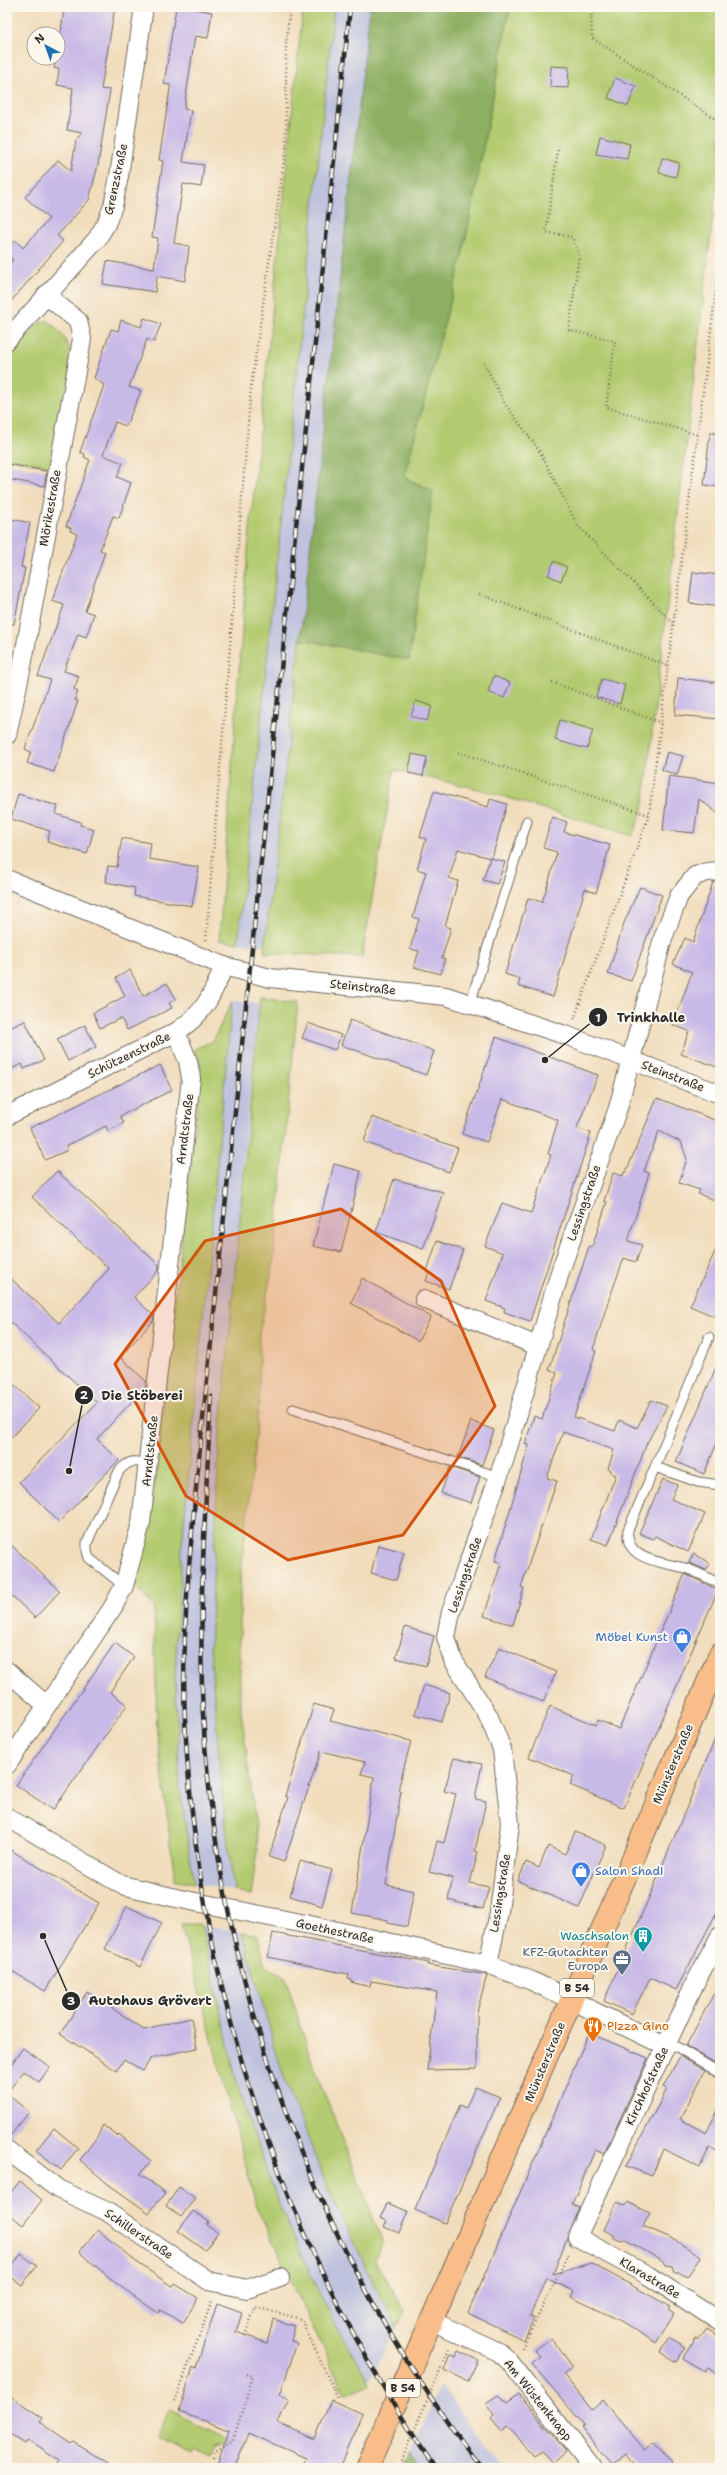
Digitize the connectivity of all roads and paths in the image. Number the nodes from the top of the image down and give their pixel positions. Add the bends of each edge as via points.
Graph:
1 (144, 7) edge
2 (290, 7) edge
3 (591, 7) edge
4 (720, 122) edge
5 (558, 150) dead end
6 (720, 258) edge
7 (46, 295) junction
8 (7, 340) edge
9 (484, 363) dead end
10 (698, 435) junction
11 (479, 594) dead end
12 (674, 624) junction
13 (668, 666) junction
14 (552, 682) dead end
15 (661, 723) junction
16 (7, 735) edge
17 (458, 752) dead end
18 (649, 814) junction
19 (528, 821) dead end
20 (720, 871) edge
21 (7, 879) edge
22 (204, 958) junction
23 (224, 966) junction
24 (470, 1004) junction
25 (176, 1032) junction
26 (568, 1036) junction
27 (632, 1061) junction
28 (720, 1094) edge
29 (7, 1116) edge
30 (424, 1299) dead end
31 (709, 1337) dead end
32 (537, 1346) junction
33 (293, 1409) dead end
34 (148, 1464) junction
35 (655, 1466) junction
36 (499, 1477) junction
37 (720, 1485) edge
38 (720, 1584) edge
39 (124, 1586) junction
40 (720, 1654) edge
41 (7, 1671) edge
42 (46, 1705) junction
43 (9, 1756) edge
44 (7, 1817) edge
45 (720, 1936) edge
46 (488, 1964) junction
47 (572, 2001) junction
48 (666, 2044) junction
49 (720, 2073) edge
50 (7, 2150) edge
51 (577, 2237) junction
52 (280, 2278) dead end
53 (218, 2283) junction
54 (432, 2321) junction
55 (720, 2322) edge
56 (456, 2332) junction
57 (245, 2336) dead end
58 (509, 2361) junction
59 (246, 2374) dead end
60 (338, 2399) dead end
61 (175, 2401) dead end
62 (213, 2457) dead end
63 (367, 2468) edge
64 (398, 2468) edge
65 (593, 2468) edge

1 - 7 street, Grenzstraße via 113,206 97,239
2 - 22 path via 286,44 286,146 251,387
3 - 4 path via 592,38
5 - 10 path via 546,232 572,237 579,255 569,330 615,341 606,407
6 - 10 path
7 - 8 street, Grenzstraße
7 - 16 street, Mörikestraße via 78,321 82,339 23,662
9 - 12 path via 505,404 539,450 578,526
10 - 12 path
11 - 13 path
12 - 13 path
13 - 15 path
14 - 15 path
15 - 18 path
17 - 18 path
18 - 26 path
19 - 24 lane
20 - 27 street, Lessingstraße via 695,876 679,896 663,938
21 - 22 street, Steinstraße
22 - 23 street, Steinstraße
23 - 24 street, Steinstraße via 270,978 446,996
23 - 25 street, Schützenstraße via 204,1008 190,1023
24 - 26 street, Steinstraße
25 - 29 street, Schützenstraße
25 - 34 street, Arndtstraße via 188,1061 191,1078
26 - 27 street, Steinstraße
27 - 28 street, Steinstraße
27 - 32 street, Lessingstraße
30 - 32 street
31 - 35 lane
32 - 36 street, Lessingstraße
33 - 36 lane
34 - 39 street, Arndtstraße via 141,1523
34 - 39 lane via 127,1462 119,1471 87,1543 86,1552 89,1558
35 - 37 lane via 698,1482
35 - 38 lane via 628,1530 627,1538 632,1550 638,1555 688,1569
36 - 46 street, Lessingstraße via 451,1612 446,1637 453,1660 488,1715 502,1749 510,1824 500,1912
39 - 42 street, Arndtstraße via 113,1607
40 - 47 main road, Münsterstraße / B 54
41 - 42 street
42 - 43 street, Arndtstraße
44 - 46 street, Goethestraße via 122,1885
45 - 48 street, Kirchhofstraße
46 - 47 street, Goethestraße via 532,1981
47 - 48 street, Goethestraße
47 - 54 main road, Münsterstraße / B 54
48 - 49 lane
48 - 51 street, Kirchhofstraße
50 - 53 street, Schillerstraße via 58,2189 106,2211 210,2281
51 - 55 street, Klarastraße via 649,2276
51 - 58 path via 524,2346
52 - 53 street, Schillerstraße via 247,2289
53 - 61 path
54 - 56 street, Am Wüstenknapp
54 - 63 main road, Münsterstraße / B 54
56 - 58 street, Am Wüstenknapp via 498,2352
56 - 64 path
57 - 60 path via 255,2307 301,2319
58 - 65 street, Am Wüstenknapp
59 - 62 path via 253,2376 233,2440 214,2452

